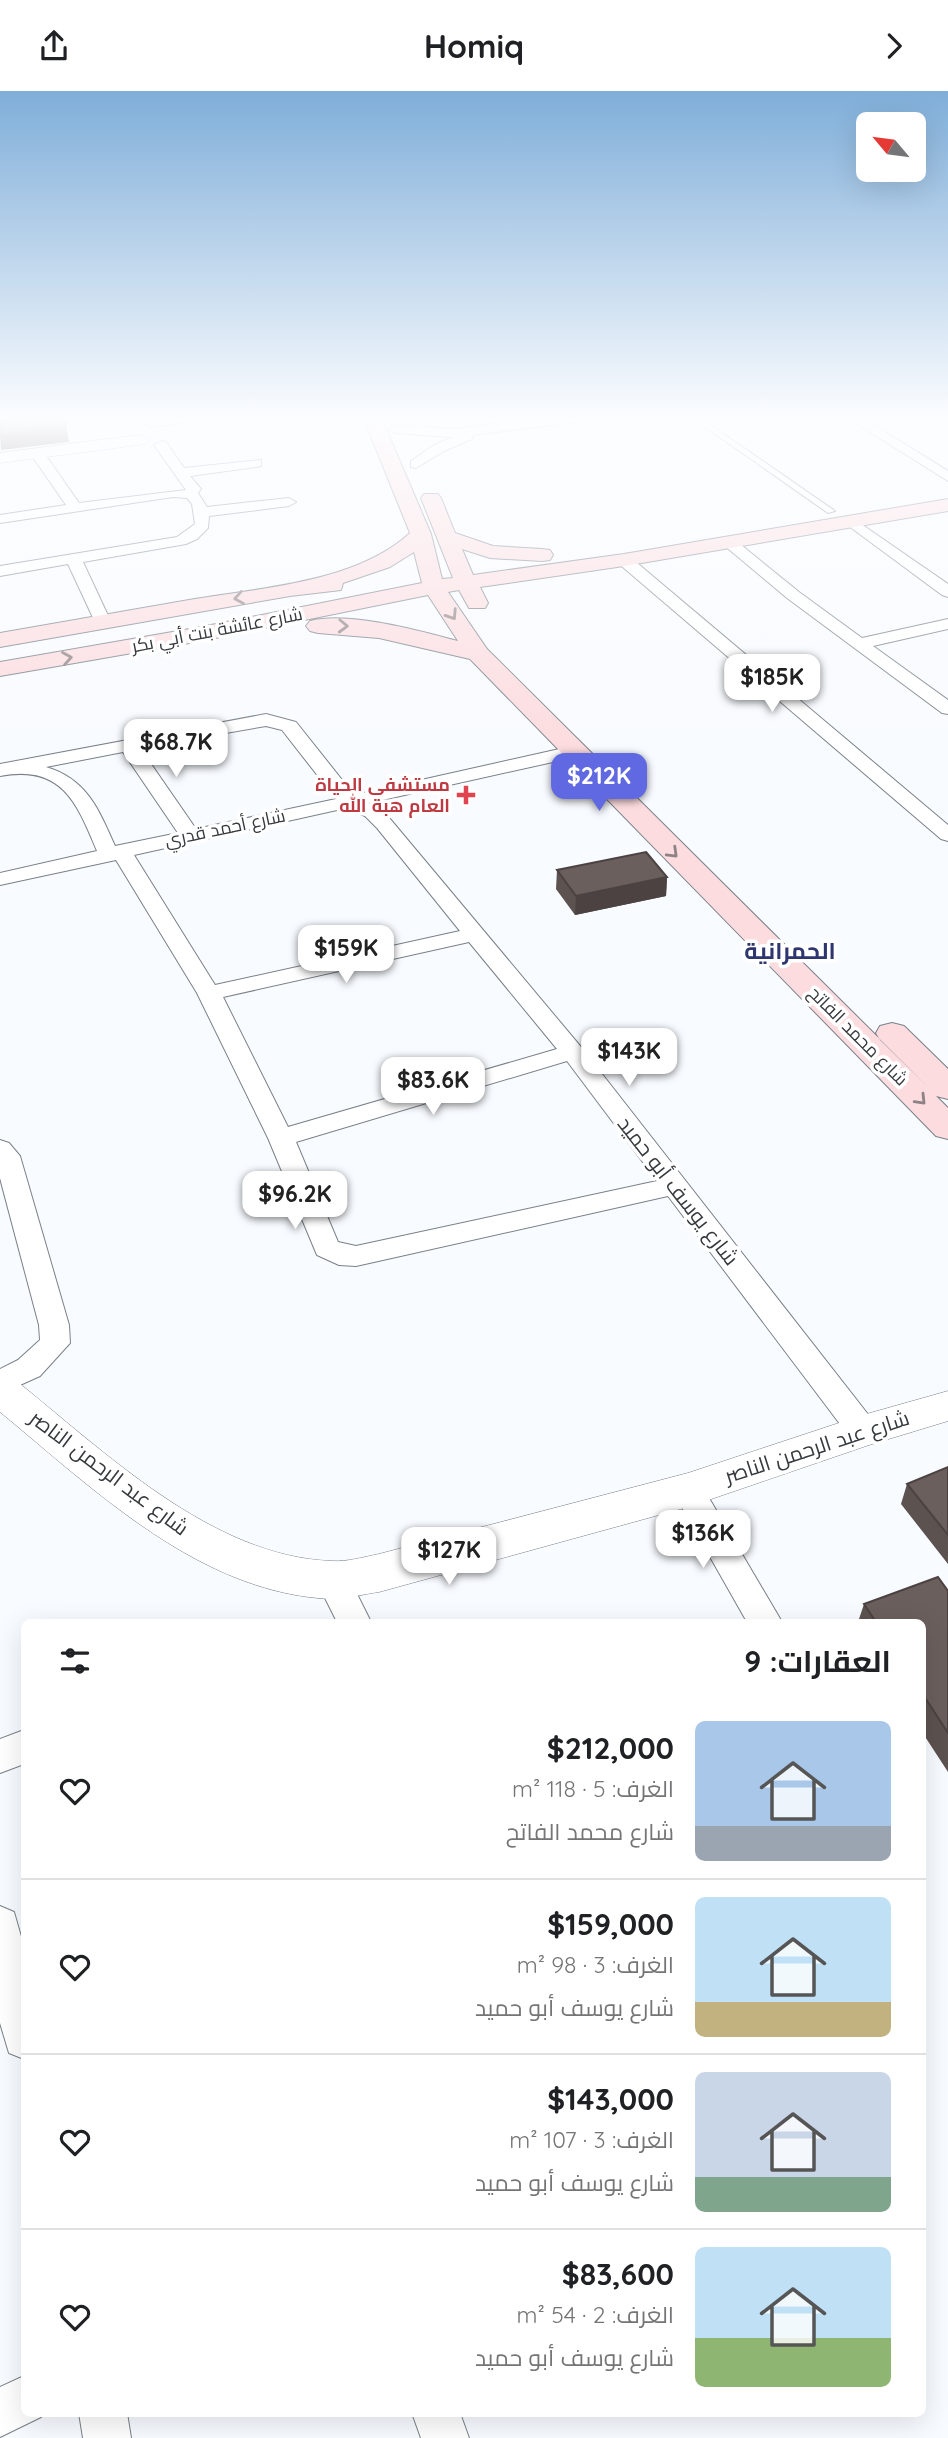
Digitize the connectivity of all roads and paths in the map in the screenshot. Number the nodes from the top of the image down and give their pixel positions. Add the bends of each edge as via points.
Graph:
1 (202, 527) edge
2 (431, 527) edge
3 (432, 527) edge
4 (753, 527) edge
5 (821, 527) edge
6 (859, 527) edge
7 (434, 535) junction
8 (730, 543) junction
9 (74, 560) junction
10 (624, 560) junction
11 (563, 562) junction
12 (0, 571) edge
13 (461, 575) junction
14 (431, 580) junction
15 (325, 586) junction
16 (290, 589) junction
17 (948, 592) edge
18 (341, 606) junction
19 (496, 614) junction
20 (103, 622) junction
21 (948, 624) edge
22 (201, 634) junction
23 (0, 640) edge
24 (858, 644) junction
25 (478, 655) junction
26 (0, 669) edge
27 (948, 709) edge
28 (128, 745) junction
29 (573, 752) junction
30 (9, 768) edge
31 (349, 802) junction
32 (948, 835) edge
33 (190, 836) junction
34 (115, 852) junction
35 (0, 879) edge
36 (474, 934) junction
37 (808, 952) dead end
38 (209, 993) junction
39 (878, 1020) dead end
40 (572, 1052) junction
41 (948, 1088) edge
42 (948, 1128) edge
43 (281, 1138) junction
44 (0, 1149) edge
45 (674, 1186) junction
46 (0, 1383) edge
47 (0, 1390) edge
48 (948, 1406) edge
49 (863, 1431) junction
50 (688, 1490) junction
51 (332, 1580) junction
52 (349, 1619) edge
53 (763, 1619) edge
54 (21, 1748) edge
55 (0, 1756) edge
56 (0, 1926) edge
57 (21, 2024) edge
58 (21, 2402) edge
59 (0, 2413) edge
60 (104, 2417) edge
61 (437, 2417) edge
62 (107, 2438) edge
63 (445, 2438) edge

1 - 9 street via 181,541
2 - 7 main road, شارع محمد الفاتح
3 - 7 main road, شارع محمد الفاتح
4 - 11 main road
5 - 8 main road
6 - 17 street
7 - 11 main road via 490,552
7 - 13 main road, شارع محمد الفاتح
7 - 14 main road, شارع محمد الفاتح
7 - 16 main road via 354,574
8 - 10 main road
8 - 24 street
9 - 12 street
9 - 20 street
10 - 11 main road
10 - 32 street
11 - 13 main road
11 - 19 main road via 529,582
13 - 14 main road
13 - 19 main road, شارع محمد الفاتح
14 - 15 main road, شارع عائشة بنت أبي بكر
14 - 18 main road, شارع عائشة بنت أبي بكر
14 -> 25 main road, شارع محمد الفاتح
15 - 16 main road, شارع عائشة بنت أبي بكر
15 - 18 main road via 348,593
16 -> 20 main road, شارع عائشة بنت أبي بكر
18 - 22 main road, شارع عائشة بنت أبي بكر
19 - 37 main road, شارع محمد الفاتح via 499,643
20 - 23 main road, شارع عائشة بنت أبي بكر
21 - 24 street
22 -> 25 main road via 346,626 405,633
26 -> 22 main road, شارع عائشة بنت أبي بكر
24 - 27 street
25 - 29 main road, شارع محمد الفاتح
28 - 30 street
28 - 31 street via 253,722 278,722 289,726
28 - 33 street
29 - 31 street, شارع أحمد قدري
29 -> 42 main road, شارع محمد الفاتح
30 - 34 street via 53,775 80,791
31 - 33 street, شارع أحمد قدري
31 - 36 street, شارع يوسف أبو حميد via 372,812 384,824
33 - 34 street, شارع أحمد قدري
34 - 35 street, شارع أحمد قدري
34 - 38 street
36 - 38 street
36 - 40 street, شارع يوسف أبو حميد
38 - 43 street
39 - 41 main road, شارع محمد الفاتح
40 - 43 street
40 - 45 street, شارع يوسف أبو حميد
43 - 45 street via 327,1248 339,1255 356,1256
44 - 46 street via 7,1156 54,1325 55,1343 29,1368
45 - 49 street, شارع يوسف أبو حميد
47 - 51 street, شارع عبد الرحمن الناصر via 188,1534 270,1571
48 - 49 street, شارع عبد الرحمن الناصر
49 - 50 street, شارع عبد الرحمن الناصر
50 - 51 street, شارع عبد الرحمن الناصر via 379,1573
50 - 53 street
51 - 52 street
54 - 55 street
56 - 57 street
58 - 59 street
60 - 62 street
61 - 63 street

